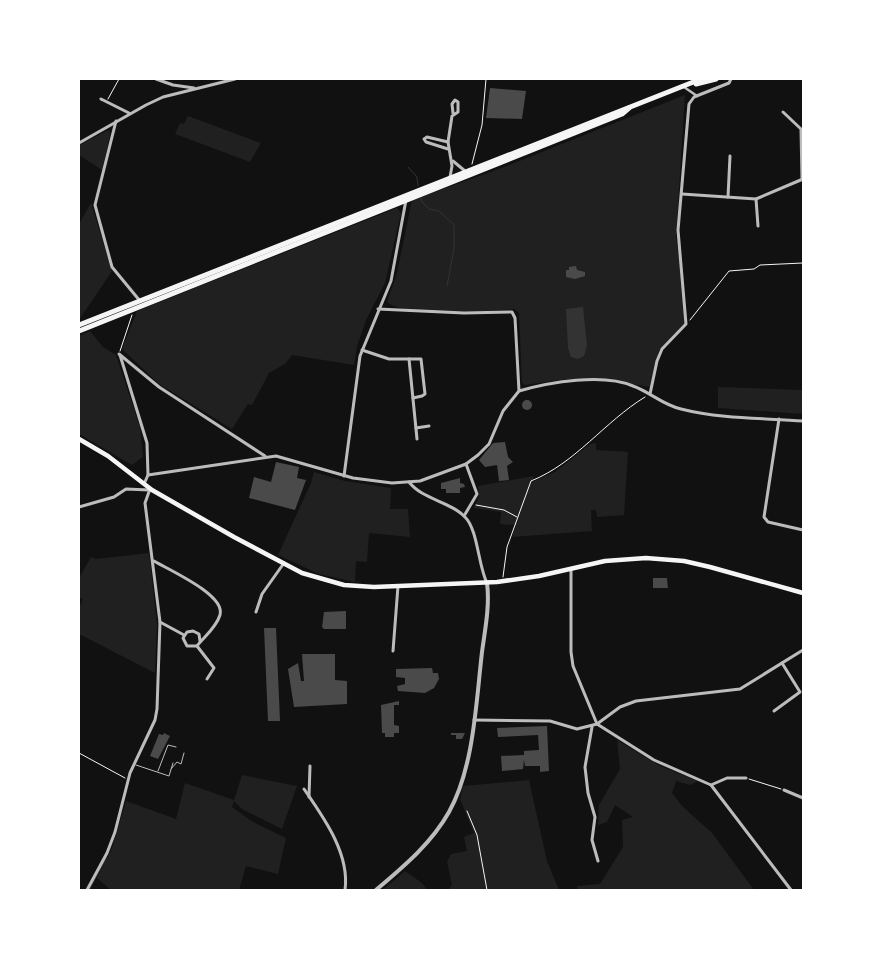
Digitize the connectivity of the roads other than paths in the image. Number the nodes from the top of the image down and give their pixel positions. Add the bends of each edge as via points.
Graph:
1 (156, 79) edge
2 (235, 79) edge
3 (701, 79) edge
4 (716, 79) edge
5 (731, 79) edge
6 (684, 87) junction
7 (194, 88) junction
8 (697, 96) junction
9 (101, 99) dead end
10 (629, 108) junction
11 (783, 112) dead end
12 (130, 113) junction
13 (454, 113) dead end
14 (116, 121) junction
15 (448, 142) junction
16 (79, 143) edge
17 (448, 149) junction
18 (730, 156) dead end
19 (452, 160) junction
20 (465, 171) junction
21 (450, 177) junction
22 (803, 179) edge
23 (682, 194) junction
24 (728, 196) junction
25 (756, 199) junction
26 (406, 200) junction
27 (758, 226) dead end
28 (140, 301) junction
29 (378, 309) junction
30 (79, 325) edge
31 (79, 331) edge
32 (362, 350) junction
33 (409, 359) junction
34 (519, 391) junction
35 (650, 394) junction
36 (413, 398) junction
37 (779, 419) junction
38 (803, 421) edge
39 (429, 426) dead end
40 (416, 428) junction
41 (79, 438) edge
42 (418, 439) dead end
43 (266, 456) junction
44 (466, 464) junction
45 (148, 474) junction
46 (344, 476) junction
47 (409, 482) junction
48 (144, 484) junction
49 (150, 489) junction
50 (79, 507) edge
51 (464, 516) junction
52 (803, 530) edge
53 (154, 560) junction
54 (284, 563) junction
55 (571, 568) junction
56 (487, 583) junction
57 (398, 586) junction
58 (803, 593) edge
59 (256, 612) dead end
60 (160, 622) junction
61 (184, 635) junction
62 (200, 641) junction
63 (197, 646) junction
64 (803, 650) edge
65 (393, 651) dead end
66 (782, 663) junction
67 (207, 679) dead end
68 (774, 711) dead end
69 (474, 720) junction
70 (597, 724) junction
71 (592, 726) junction
72 (176, 747) dead end
73 (184, 753) dead end
74 (173, 763) dead end
75 (135, 764) junction
76 (310, 766) dead end
77 (171, 770) junction
78 (157, 772) junction
79 (746, 778) road end
80 (711, 785) junction
81 (304, 790) dead end
82 (784, 790) road end
83 (309, 797) junction
84 (803, 798) edge
85 (598, 860) dead end
86 (87, 890) edge
87 (345, 890) edge
88 (376, 890) edge
89 (791, 890) edge

1 - 7 street
2 - 7 street
3 - 6 main road
4 - 6 main road
5 - 8 street via 729,83
6 - 8 street
6 - 10 main road
7 - 12 street via 163,97
8 - 23 street via 689,104
9 - 12 street
10 - 20 main road
10 - 26 main road via 622,114
11 - 22 street via 801,129
12 - 14 street
13 - 15 street
14 - 16 street
14 - 28 street via 95,205 112,266
15 - 17 street
15 - 17 street via 427,137 424,140
17 - 19 street
18 - 24 street
19 - 20 street
19 - 21 street
20 - 21 main road
21 - 28 main road
22 - 25 street
23 - 24 street
23 - 35 street via 678,238 686,324 662,349
24 - 25 street
25 - 27 street
26 - 29 street via 391,281
26 - 31 main road
28 - 30 main road
29 - 32 street
29 - 34 street via 512,312
32 - 33 street via 389,359
32 - 46 street
33 - 36 street
33 - 36 street via 421,359 425,394
34 - 35 street via 605,380 631,385
34 - 44 street via 502,411 488,444
35 - 37 street via 671,406 693,412
36 - 40 street
37 - 38 street
37 - 52 street via 764,517 772,524
39 - 40 street
40 - 42 street
41 - 48 main road
43 - 45 street
43 - 45 street via 159,387 120,354 146,436
43 - 46 street
44 - 47 street
44 - 51 street via 477,490 473,504
45 - 48 street
46 - 47 street via 388,483
47 - 51 street via 417,491
48 - 49 main road
49 - 50 street via 126,489 114,497
49 - 53 street via 145,503
49 - 54 main road
51 - 56 street via 469,522
53 - 60 street
53 - 62 street via 212,595 219,604 221,614 218,620
54 - 57 main road via 314,578 344,586
54 - 59 street via 262,594
55 - 56 main road
55 - 58 main road via 628,558 671,559
55 - 70 street via 573,666
56 - 57 main road
56 - 69 street
57 - 65 street
60 - 61 street
60 - 75 street via 157,709
61 - 62 street via 196,632
61 - 63 street via 185,644 190,648
62 - 63 street
63 - 67 street via 214,668
64 - 66 street
66 - 68 street via 800,692
66 - 70 street via 740,689 636,701 620,707
69 - 71 street via 550,721 577,728
69 - 88 street via 459,788 449,812 422,849
70 - 71 street
70 - 80 street via 654,760
71 - 85 street via 585,767 595,817 591,837
72 - 78 lane via 168,745
73 - 77 lane via 181,764 178,762
74 - 77 lane
75 - 78 lane
75 - 86 street via 115,832
76 - 83 street
77 - 78 lane via 169,776
79 - 80 street via 727,778
80 - 89 street
81 - 83 street
82 - 84 street
83 - 87 street via 343,859

